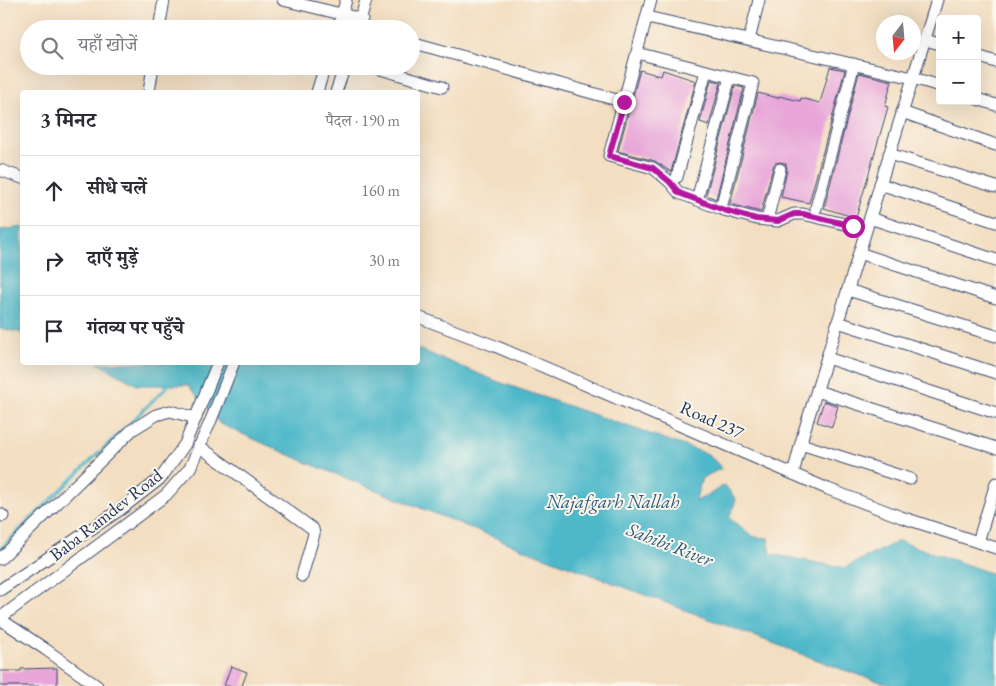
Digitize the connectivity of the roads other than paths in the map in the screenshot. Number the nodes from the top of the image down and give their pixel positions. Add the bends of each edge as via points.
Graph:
1 (164, 0) edge
2 (283, 0) edge
3 (343, 0) edge
4 (651, 0) edge
5 (759, 0) edge
6 (937, 0) edge
7 (366, 3) edge
8 (343, 14) junction
9 (647, 17) junction
10 (161, 20) edge
11 (341, 20) edge
12 (352, 20) edge
13 (362, 20) edge
14 (749, 40) junction
15 (924, 40) junction
16 (936, 43) edge
17 (420, 45) edge
18 (637, 53) junction
19 (981, 57) edge
20 (996, 62) edge
21 (854, 64) junction
22 (706, 71) junction
23 (152, 75) edge
24 (323, 75) edge
25 (342, 75) edge
26 (401, 75) edge
27 (730, 77) junction
28 (913, 78) junction
29 (936, 85) edge
30 (442, 87) dead end
31 (149, 90) edge
32 (318, 90) edge
33 (337, 90) edge
34 (981, 100) edge
35 (624, 102) junction
36 (996, 105) edge
37 (902, 112) junction
38 (996, 145) edge
39 (889, 154) junction
40 (780, 169) dead end
41 (0, 170) edge
42 (20, 177) edge
43 (677, 177) dead end
44 (880, 184) junction
45 (996, 187) edge
46 (698, 196) dead end
47 (722, 204) dead end
48 (816, 208) dead end
49 (870, 218) junction
50 (767, 220) junction
51 (996, 222) edge
52 (853, 226) dead end
53 (859, 252) junction
54 (996, 260) edge
55 (848, 290) junction
56 (996, 298) edge
57 (420, 318) edge
58 (838, 322) junction
59 (996, 336) edge
60 (827, 358) junction
61 (217, 365) edge
62 (233, 365) edge
63 (996, 373) edge
64 (817, 391) junction
65 (996, 413) edge
66 (197, 416) junction
67 (210, 424) junction
68 (801, 444) junction
69 (199, 446) junction
70 (996, 448) edge
71 (793, 474) junction
72 (910, 478) dead end
73 (996, 483) edge
74 (978, 542) junction
75 (996, 548) edge
76 (0, 559) edge
77 (302, 576) dead end
78 (0, 590) edge
79 (0, 618) edge
80 (97, 686) edge

1 - 10 street
2 - 8 street
3 - 7 street
3 - 8 street
4 - 9 street
5 - 14 street
6 - 15 street
7 - 13 street
8 - 11 street
8 - 12 street
9 - 14 street
9 - 18 street
14 - 21 street
15 - 16 street
15 - 28 street
17 - 35 street
18 - 22 street
18 - 35 street
19 - 20 street
21 - 28 street
21 - 48 street
22 - 27 street
22 - 43 street
23 - 31 street
24 - 32 street
25 - 33 street
26 - 30 street
27 - 46 street
27 - 47 street via 753,83
28 - 29 street
28 - 37 street
34 - 36 street
35 - 50 street via 609,156 653,168 686,196 724,210
37 - 38 street
37 - 39 street
39 - 44 street
39 - 45 street
40 - 50 street
41 - 42 street
44 - 49 street
44 - 51 street
49 - 53 street
49 - 54 street
50 - 52 street via 778,221 803,214
53 - 55 street
53 - 56 street
55 - 58 street
55 - 59 street
57 - 71 street, Road 237 via 495,346
58 - 60 street
58 - 63 street
60 - 64 street
60 - 65 street
61 - 66 street
62 - 67 street, Baba Ramdev Road
64 - 68 street
64 - 70 street
66 - 67 street
66 - 76 street via 170,411 156,414 132,430
66 - 78 street via 185,444 161,478 121,509
67 - 69 street, Baba Ramdev Road
68 - 71 street
68 - 72 street
69 - 77 street via 313,529
69 - 79 street, Baba Ramdev Road via 190,468 166,495
71 - 74 street, Road 237 via 901,518
73 - 74 street
74 - 75 street, Road 237
79 - 80 street

